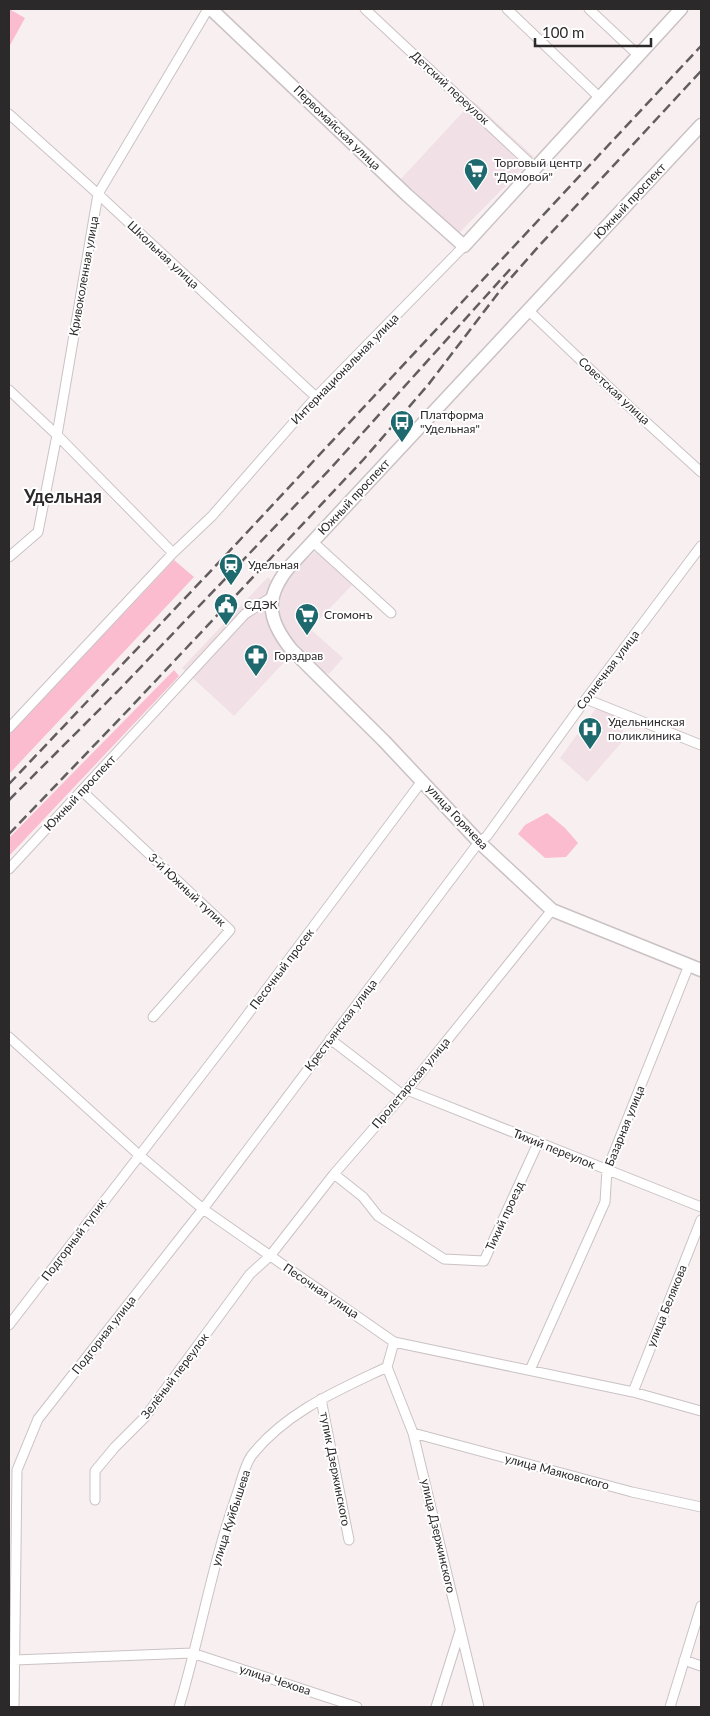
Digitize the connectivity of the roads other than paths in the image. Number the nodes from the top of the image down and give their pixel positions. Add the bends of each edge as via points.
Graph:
1 (210, 9) edge
2 (365, 9) edge
3 (507, 9) edge
4 (589, 9) edge
5 (681, 9) edge
6 (638, 55) junction
7 (599, 96) junction
8 (9, 114) edge
9 (701, 125) edge
10 (534, 168) junction
11 (98, 194) junction
12 (464, 246) junction
13 (528, 310) junction
14 (9, 390) edge
15 (316, 397) junction
16 (57, 434) junction
17 (701, 472) edge
18 (313, 542) junction
19 (701, 546) edge
20 (172, 553) junction
21 (9, 557) edge
22 (272, 596) junction
23 (390, 613) dead end
24 (586, 699) junction
25 (9, 728) edge
26 (701, 745) edge
27 (422, 781) junction
28 (82, 791) junction
29 (479, 842) junction
30 (9, 869) edge
31 (552, 910) junction
32 (695, 968) edge
33 (153, 1017) dead end
34 (9, 1037) edge
35 (330, 1040) junction
36 (405, 1092) junction
37 (538, 1143) junction
38 (139, 1155) junction
39 (607, 1170) junction
40 (334, 1174) junction
41 (701, 1207) edge
42 (203, 1208) junction
43 (701, 1220) edge
44 (270, 1256) junction
45 (9, 1325) edge
46 (394, 1342) junction
47 (388, 1366) junction
48 (530, 1370) junction
49 (633, 1392) junction
50 (321, 1399) junction
51 (701, 1411) edge
52 (414, 1433) junction
53 (13, 1469) edge
54 (95, 1500) dead end
55 (701, 1507) edge
56 (349, 1540) dead end
57 (701, 1606) edge
58 (460, 1630) junction
59 (192, 1653) junction
60 (14, 1660) junction
61 (684, 1660) junction
62 (701, 1666) edge
63 (14, 1707) edge
64 (179, 1707) edge
65 (357, 1707) edge
66 (436, 1707) edge
67 (479, 1707) edge
68 (670, 1707) edge

1 - 11 street, Кривоколенная улица
1 - 12 main road, Первомайская улица
2 - 10 street, Детский переулок
3 - 7 street
4 - 6 street
5 - 6 main road, Интернациональная улица
6 - 7 main road, Интернациональная улица
7 - 10 main road, Интернациональная улица
8 - 11 street, Школьная улица
9 - 13 main road, Южный проспект
10 - 12 main road, Интернациональная улица
11 - 15 street, Школьная улица
11 - 16 street, Кривоколенная улица
12 - 15 street, Интернациональная улица
13 - 17 street, Советская улица
13 - 18 main road, Южный проспект
14 - 16 street
15 - 20 street, Интернациональная улица via 212,516
16 - 20 street
16 - 21 street, Кривоколенная улица via 38,532
18 - 22 main road, Южный проспект via 281,578
18 - 23 street
19 - 24 street, Солнечная улица
20 - 25 street, Интернациональная улица
22 - 27 main road, улица Горячева via 271,612 284,642
22 - 28 street, Южный проспект via 245,614
24 - 26 street
24 - 29 street, Солнечная улица
27 - 29 main road, улица Горячева
27 - 38 street, Песочный просек
28 - 30 street, Южный проспект
28 - 33 street, 3-й Южный тупик via 230,930
29 - 31 main road, улица Горячева
29 - 35 street, Крестьянская улица
31 - 32 main road, улица Горячева
31 - 36 street, Пролетарская улица
32 - 39 street, Базарная улица
34 - 38 street, Песочная улица
35 - 36 street, Тихий переулок
35 - 42 street, Крестьянская улица
36 - 37 street, Тихий переулок
36 - 40 street, Пролетарская улица
37 - 39 street, Тихий переулок
37 - 40 street, Тихий проезд via 484,1261 444,1259 378,1216 363,1197
38 - 42 street, Песочная улица
38 - 45 street, Подгорный тупик
39 - 41 street, Тихий переулок
39 - 48 street, Базарная улица via 605,1202
40 - 44 street, Пролетарская улица
42 - 44 street, Песочная улица
42 - 53 street, Подгорная улица via 38,1419
43 - 49 street, улица Белякова
44 - 46 street, Песочная улица
44 - 54 street, Зелёный переулок via 250,1274 145,1417 95,1471
46 - 47 street
46 - 48 street, Песочная улица
47 - 50 street, улица Куйбышева
47 - 52 street, улица Дзержинского
48 - 49 street, Песочная улица
49 - 51 street, Песочная улица
50 - 56 street, тупик Дзержинского
50 - 59 street, улица Куйбышева via 281,1425 251,1457 227,1522
52 - 55 street, улица Маяковского via 632,1492
52 - 58 street, улица Дзержинского
53 - 60 street
57 - 61 street
58 - 66 street
58 - 67 street, улица Дзержинского
59 - 60 street
59 - 64 street, улица Куйбышева
59 - 65 street, улица Чехова
60 - 63 street
61 - 62 street
61 - 68 street

